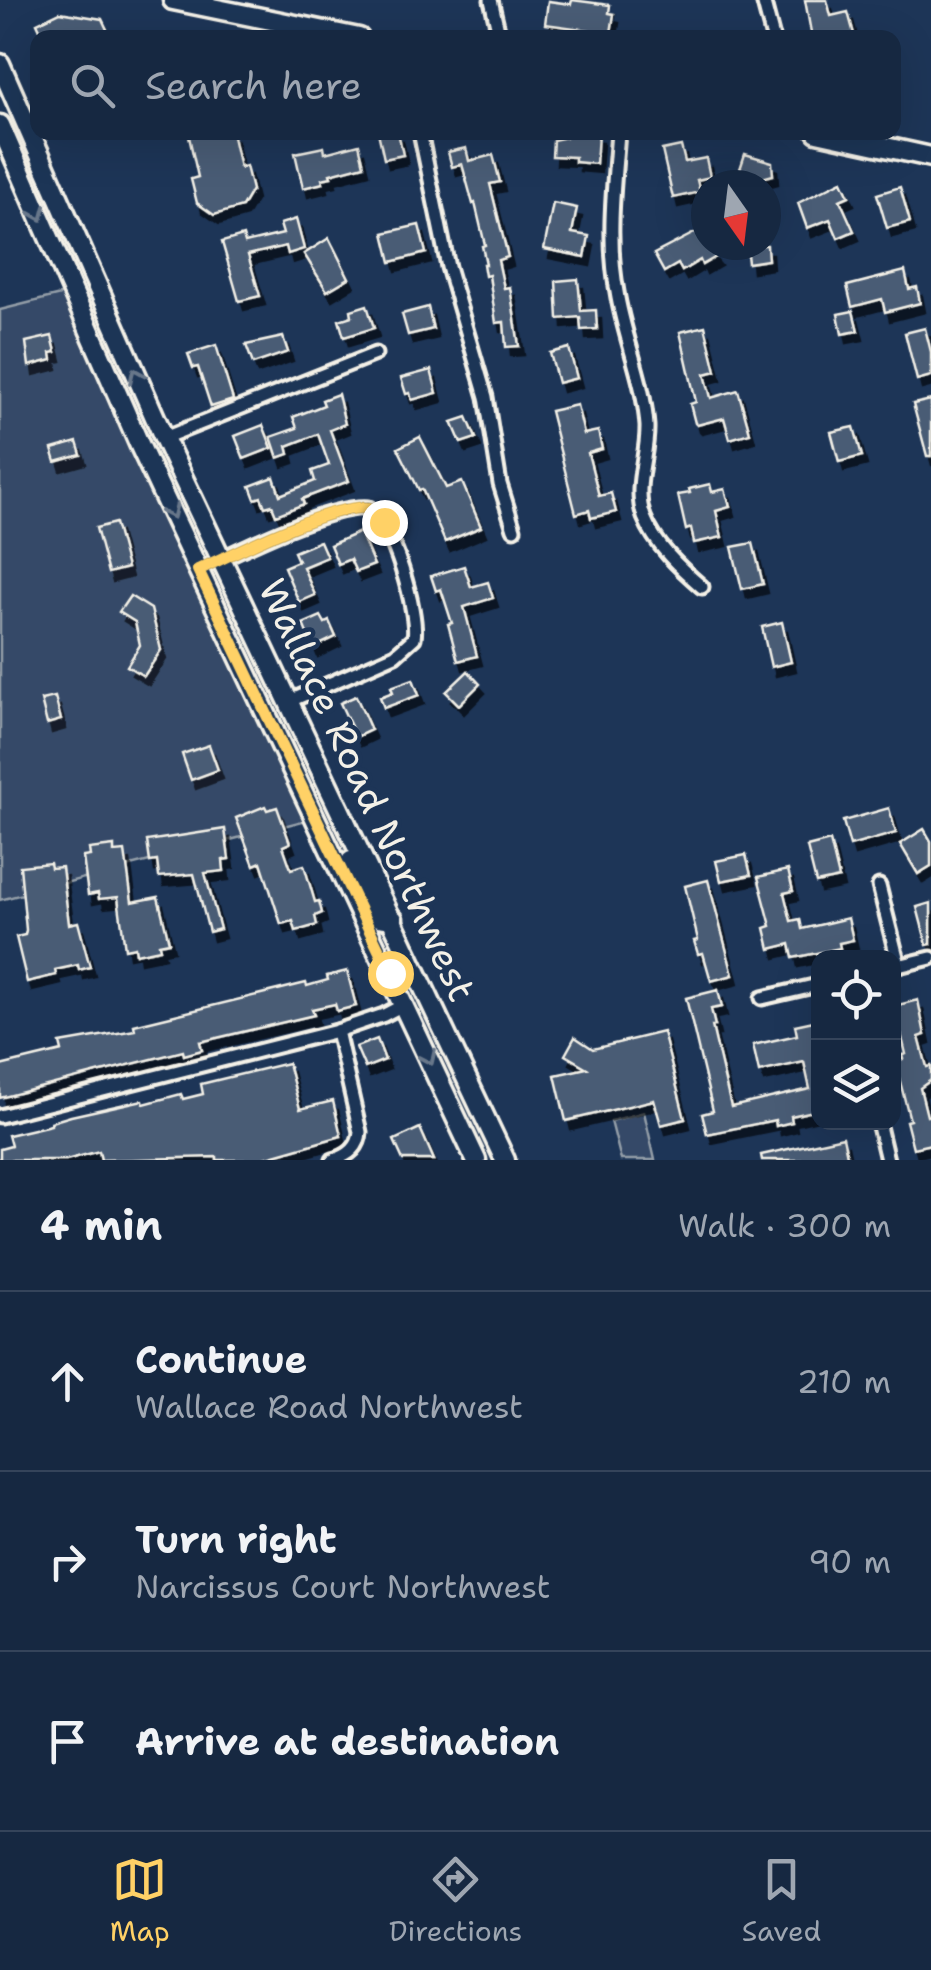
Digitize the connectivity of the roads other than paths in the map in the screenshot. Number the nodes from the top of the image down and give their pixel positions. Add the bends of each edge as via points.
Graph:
1 (173, 0) edge
2 (491, 0) edge
3 (763, 0) edge
4 (192, 2) edge
5 (321, 30) edge
6 (498, 30) edge
7 (771, 30) edge
8 (0, 64) edge
9 (0, 125) edge
10 (30, 132) edge
11 (33, 140) edge
12 (422, 140) edge
13 (617, 140) edge
14 (855, 140) edge
15 (931, 156) edge
16 (375, 354) dead end
17 (164, 438) junction
18 (514, 530) dead end
19 (221, 559) junction
20 (198, 570) junction
21 (702, 588) dead end
22 (290, 702) junction
23 (313, 809) junction
24 (880, 886) dead end
25 (393, 919) junction
26 (893, 950) edge
27 (931, 958) edge
28 (901, 965) edge
29 (811, 987) edge
30 (762, 998) dead end
31 (404, 1004) junction
32 (337, 1032) junction
33 (0, 1116) edge
34 (880, 1130) edge
35 (333, 1160) edge
36 (476, 1160) edge
37 (505, 1160) edge
38 (887, 1160) edge

1 - 4 main road
2 - 6 street
3 - 7 street
4 - 5 main road
10 -> 8 main road, Wallace Road Northwest
9 -> 20 main road, Wallace Road Northwest
17 -> 11 main road, Wallace Road Northwest
12 - 18 street
13 - 21 street via 611,228 647,430 640,498 652,532
14 - 15 main road
16 - 17 street
17 - 19 main road, Wallace Road Northwest
19 - 20 street
19 - 22 main road, Wallace Road Northwest
19 - 22 street via 348,508 369,508 384,522 415,620 414,638 395,655
20 - 23 main road, Wallace Road Northwest
22 - 25 main road, Wallace Road Northwest
23 - 25 main road via 344,846 378,917
23 - 31 main road, Wallace Road Northwest
24 - 26 street
25 - 37 main road, Wallace Road Northwest
27 - 28 street
29 - 30 street
31 - 32 street
31 -> 36 main road, Wallace Road Northwest
32 - 33 street
32 - 35 street via 360,1142
34 - 38 street

